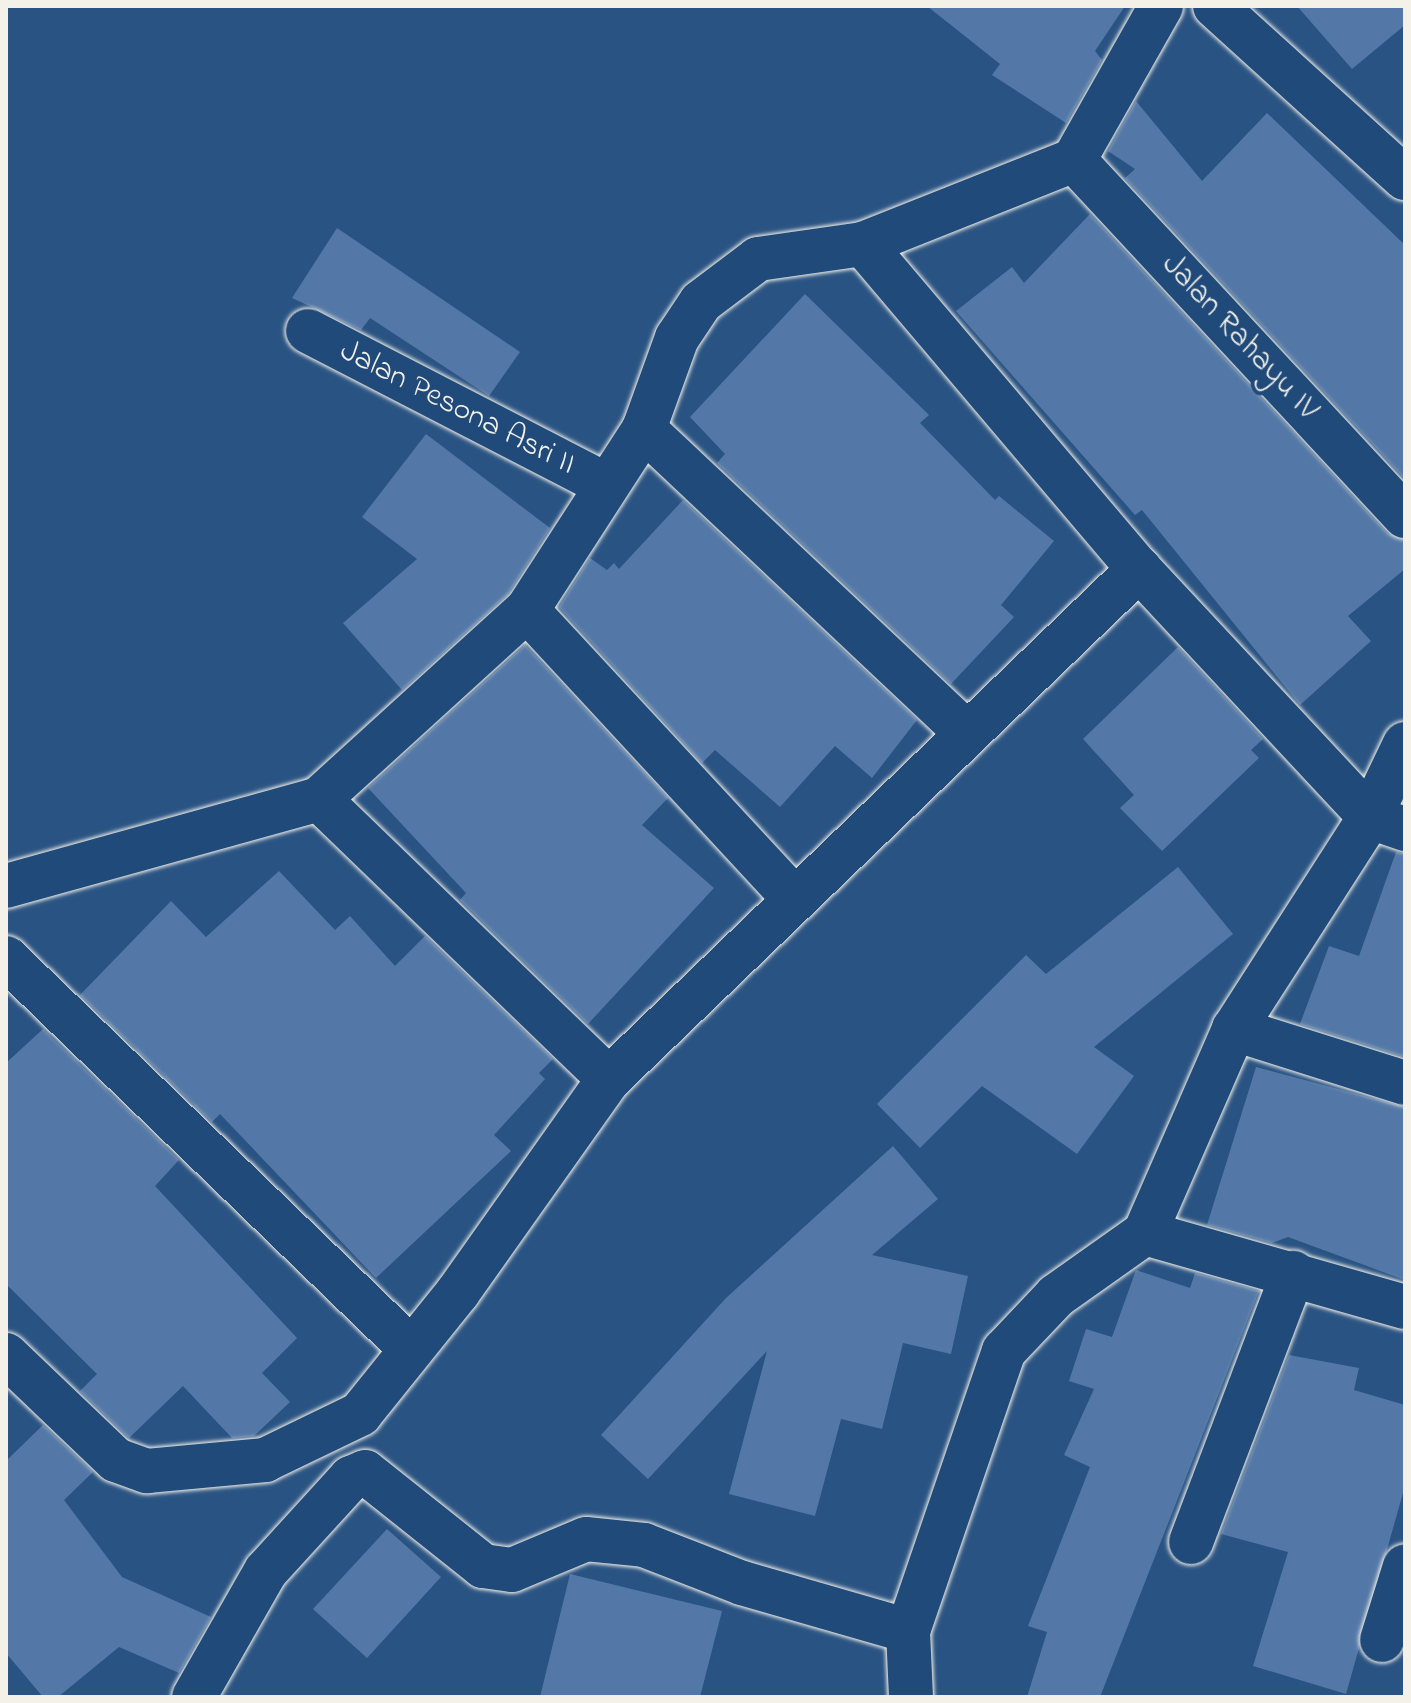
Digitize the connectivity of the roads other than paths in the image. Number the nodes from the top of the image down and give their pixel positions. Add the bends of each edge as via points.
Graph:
1 (1161, 6) edge
2 (1215, 6) edge
3 (1074, 160) junction
4 (1405, 178) edge
5 (863, 244) junction
6 (308, 331) dead end
7 (644, 429) junction
8 (606, 485) junction
9 (1405, 516) edge
10 (1139, 569) junction
11 (527, 610) junction
12 (967, 733) junction
13 (1405, 744) edge
14 (319, 799) junction
15 (1387, 823) edge
16 (6, 886) edge
17 (792, 896) junction
18 (6, 958) edge
19 (1234, 1029) junction
20 (609, 1079) junction
21 (1405, 1083) edge
22 (1145, 1233) junction
23 (1293, 1273) junction
24 (1405, 1307) edge
25 (410, 1348) junction
26 (6, 1355) edge
27 (1191, 1542) dead end
28 (1405, 1566) edge
29 (908, 1631) junction
30 (1382, 1640) dead end
31 (194, 1697) edge
32 (911, 1697) edge

1 - 3 street
2 - 4 street
3 - 5 street
3 - 9 street, Jalan Rahayu IV
5 - 7 street via 789,250 734,272 701,302 677,338
5 - 10 street
6 - 8 street, Jalan Pesona Asri II
7 - 8 street
7 - 12 street
8 - 11 street
10 - 12 street
10 - 15 street
11 - 14 street
11 - 17 street
12 - 17 street
13 - 15 street
14 - 16 street
14 - 20 street
15 - 19 street
17 - 20 street
18 - 25 street
19 - 21 street
19 - 22 street
20 - 25 street
22 - 23 street
22 - 29 street via 1056,1296 1004,1351
23 - 24 street
23 - 27 street
25 - 26 street via 360,1414 338,1427 265,1460 188,1472 147,1471 116,1460
28 - 30 street
29 - 31 street via 742,1583 644,1545 586,1539 512,1570 483,1566 365,1472 351,1478 266,1571
29 - 32 street

